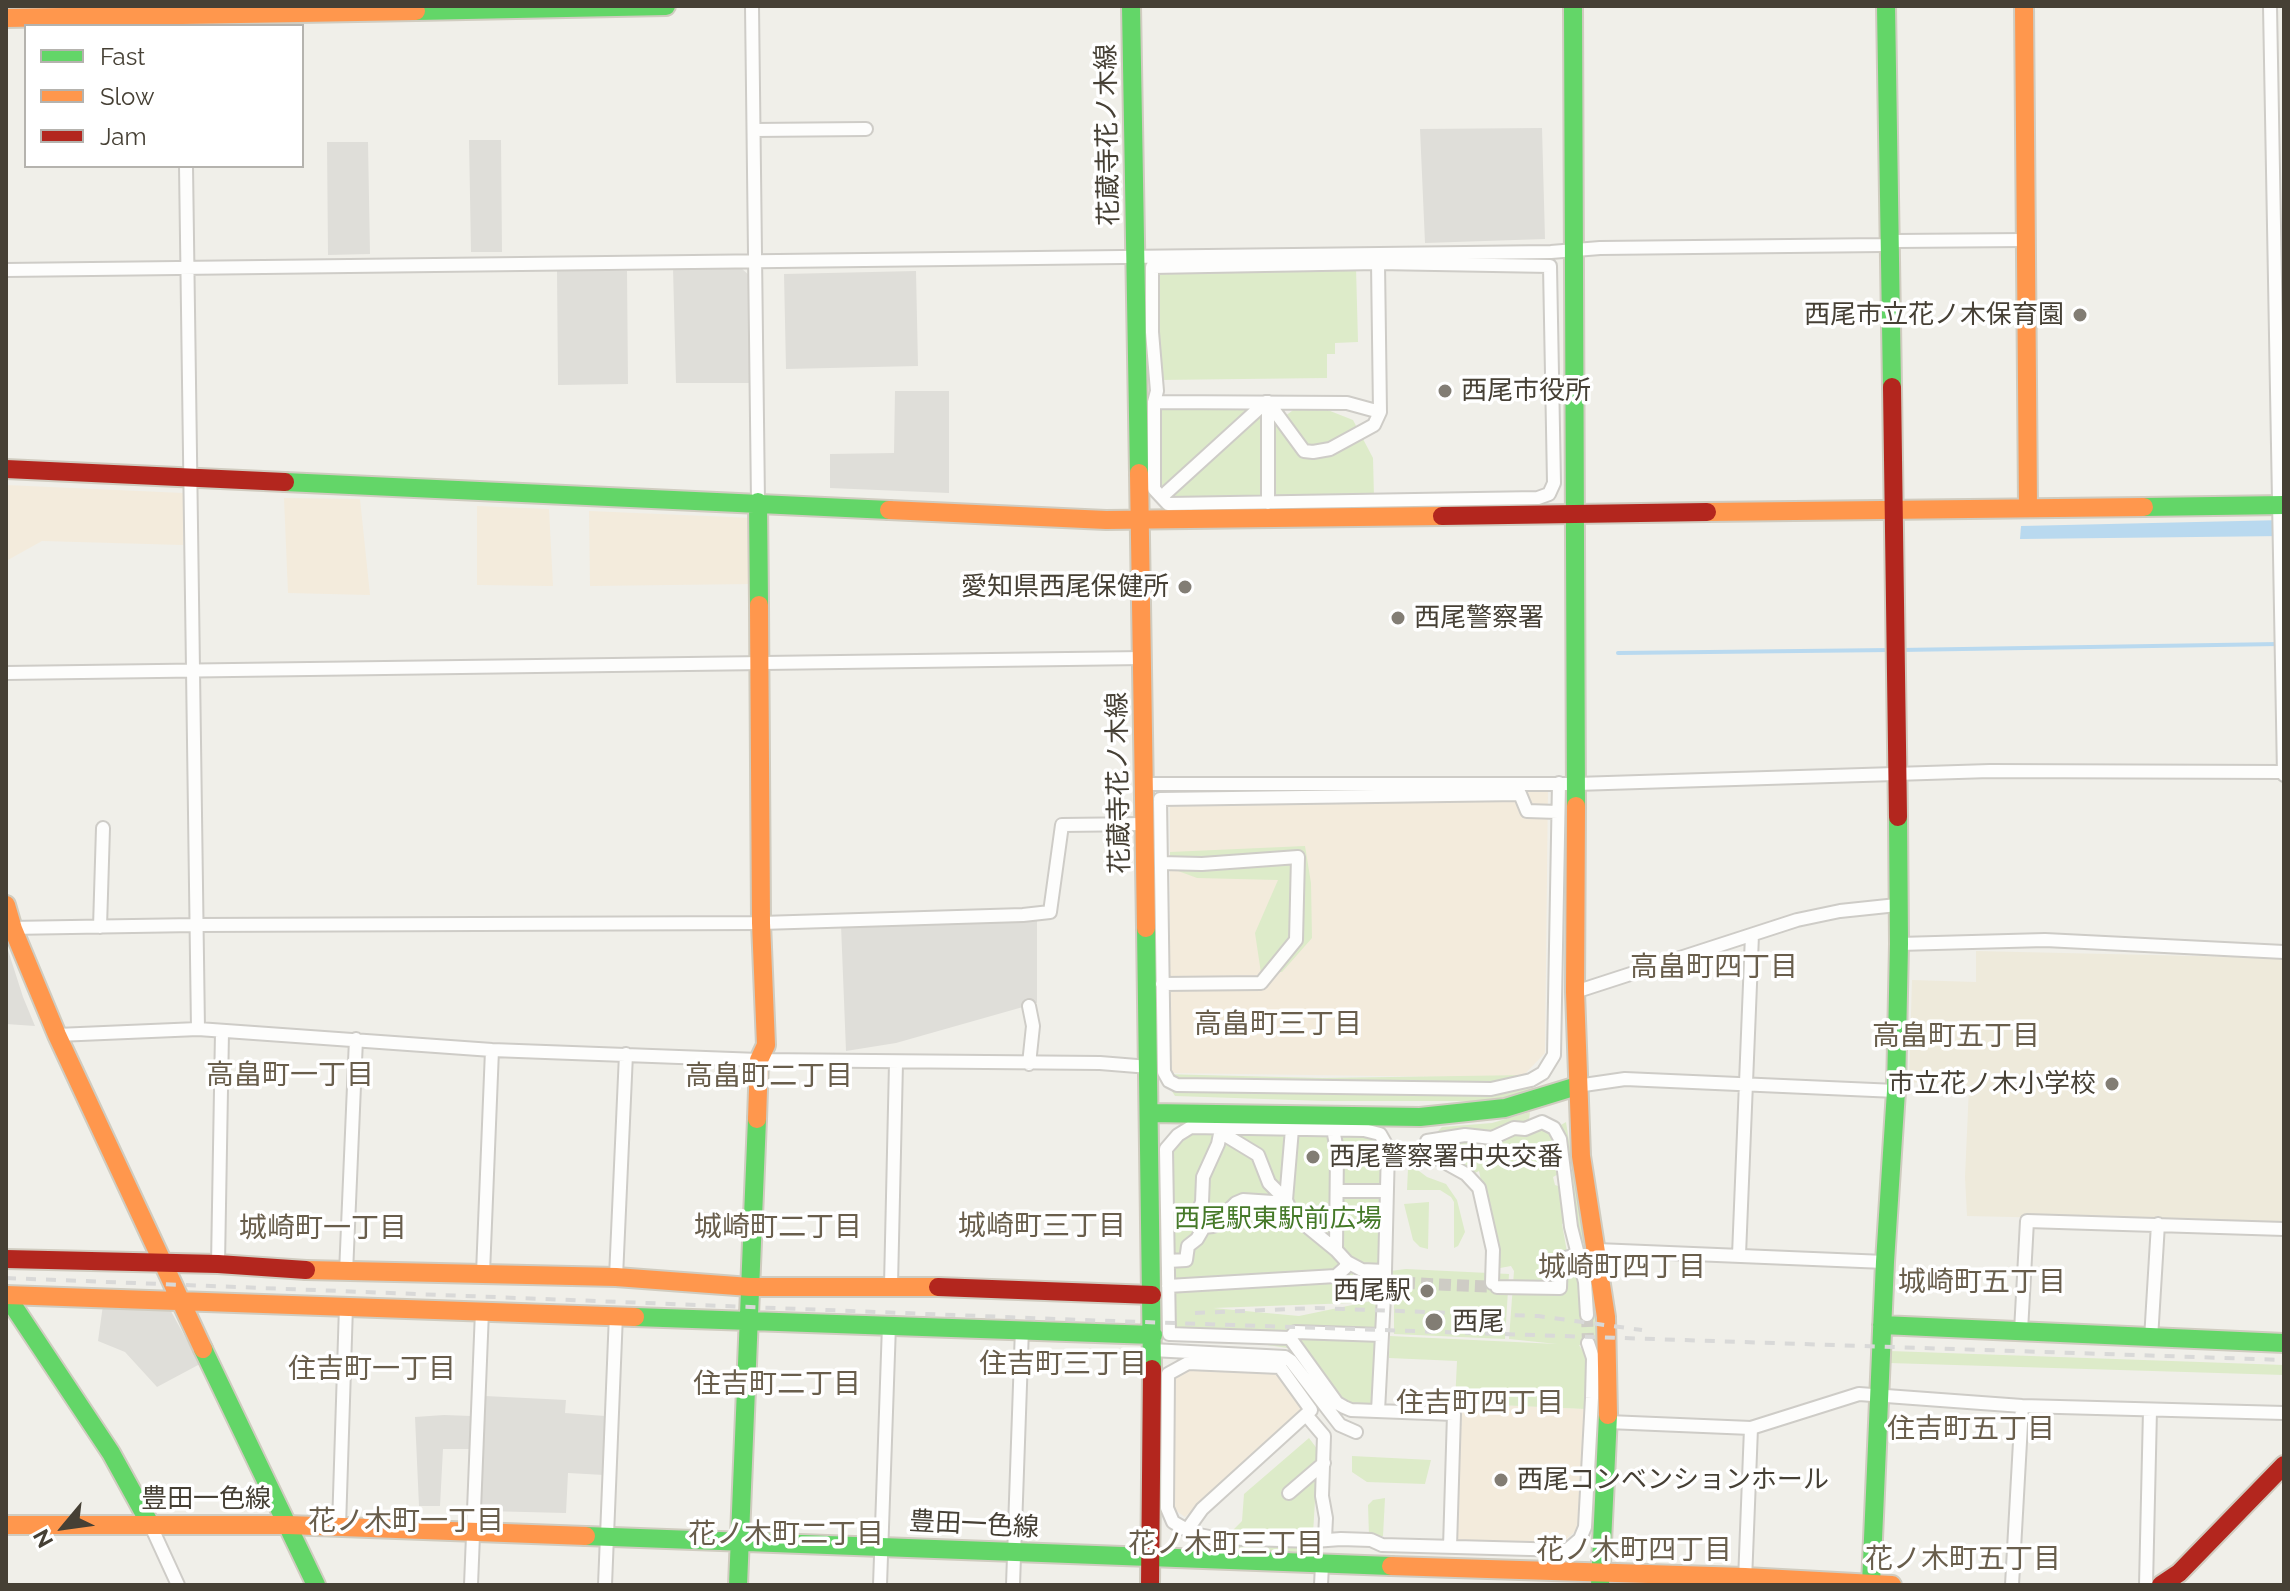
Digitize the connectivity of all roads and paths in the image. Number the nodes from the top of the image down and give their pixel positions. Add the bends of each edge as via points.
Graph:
1 (666, 6) edge
2 (752, 6) edge
3 (1131, 6) edge
4 (1573, 6) edge
5 (1886, 6) edge
6 (2024, 6) edge
7 (2270, 6) edge
8 (181, 16) edge
9 (6, 18) edge
10 (866, 129) dead end
11 (754, 130) junction
12 (186, 168) edge
13 (2025, 240) junction
14 (1889, 243) junction
15 (1574, 250) junction
16 (1137, 256) junction
17 (754, 261) junction
18 (1378, 263) junction
19 (189, 267) junction
20 (6, 270) edge
21 (1154, 402) junction
22 (1267, 402) junction
23 (1380, 412) junction
24 (6, 469) edge
25 (188, 477) junction
26 (1167, 492) dead end
27 (758, 502) junction
28 (1268, 503) junction
29 (2281, 506) edge
30 (2028, 508) junction
31 (1894, 510) junction
32 (1575, 514) junction
33 (1141, 520) junction
34 (1143, 658) junction
35 (760, 661) junction
36 (192, 670) junction
37 (6, 673) edge
38 (2284, 773) edge
39 (1897, 775) junction
40 (1145, 784) junction
41 (1568, 784) junction
42 (1558, 812) junction
43 (1145, 824) junction
44 (103, 828) dead end
45 (1161, 863) junction
46 (6, 905) edge
47 (1897, 905) junction
48 (761, 923) junction
49 (195, 925) junction
50 (100, 927) junction
51 (9, 928) edge
52 (1752, 935) junction
53 (1899, 944) junction
54 (2284, 952) edge
55 (1162, 984) junction
56 (1575, 992) junction
57 (1029, 1006) dead end
58 (198, 1029) junction
59 (222, 1032) junction
60 (57, 1035) junction
61 (356, 1039) junction
62 (492, 1050) junction
63 (626, 1054) junction
64 (759, 1060) junction
65 (896, 1063) junction
66 (1029, 1064) junction
67 (1149, 1067) junction
68 (1745, 1083) junction
69 (1577, 1086) junction
70 (1896, 1091) junction
71 (1149, 1113) junction
72 (1292, 1129) junction
73 (1333, 1129) junction
74 (1221, 1130) junction
75 (1337, 1191) junction
76 (1387, 1191) junction
77 (1286, 1200) junction
78 (2158, 1224) junction
79 (1204, 1227) junction
80 (2284, 1229) edge
81 (1336, 1250) junction
82 (1597, 1250) junction
83 (1577, 1255) junction
84 (1739, 1255) junction
85 (6, 1259) edge
86 (1168, 1261) junction
87 (161, 1262) junction
88 (1347, 1262) junction
89 (1885, 1262) junction
90 (218, 1264) junction
91 (346, 1273) junction
92 (483, 1273) junction
93 (616, 1277) junction
94 (891, 1285) junction
95 (750, 1287) junction
96 (1560, 1288) junction
97 (1585, 1288) junction
98 (1160, 1290) junction
99 (6, 1295) edge
100 (1384, 1296) dead end
101 (179, 1299) junction
102 (346, 1306) junction
103 (482, 1311) junction
104 (616, 1314) junction
105 (1587, 1315) tunnel mouth
106 (749, 1321) junction
107 (889, 1325) junction
108 (1882, 1325) junction
109 (1022, 1328) junction
110 (2021, 1331) junction
111 (1382, 1335) junction
112 (1290, 1338) junction
113 (2151, 1339) junction
114 (1152, 1342) junction
115 (1588, 1343) tunnel mouth
116 (2284, 1343) edge
117 (1879, 1397) junction
118 (2022, 1406) junction
119 (2150, 1410) junction
120 (1378, 1411) junction
121 (2284, 1413) edge
122 (1307, 1416) junction
123 (1608, 1422) junction
124 (1751, 1428) junction
125 (1356, 1432) dead end
126 (1324, 1463) junction
127 (2284, 1465) edge
128 (1289, 1493) dead end
129 (150, 1524) junction
130 (6, 1525) edge
131 (288, 1525) junction
132 (339, 1527) junction
133 (1187, 1530) junction
134 (472, 1533) junction
135 (606, 1536) junction
136 (1325, 1538) junction
137 (740, 1543) junction
138 (880, 1546) junction
139 (1450, 1547) junction
140 (1014, 1553) junction
141 (1150, 1559) junction
142 (1322, 1565) junction
143 (1454, 1577) edge
144 (1601, 1580) edge
145 (1745, 1581) edge
146 (178, 1585) edge
147 (316, 1585) edge
148 (471, 1585) edge
149 (605, 1585) edge
150 (738, 1585) edge
151 (880, 1585) edge
152 (1013, 1585) edge
153 (1150, 1585) edge
154 (1321, 1585) edge
155 (1871, 1585) edge
156 (1892, 1585) edge
157 (2012, 1585) edge
158 (2146, 1585) edge
159 (2161, 1585) edge

1 - 8 street
2 - 11 street
3 - 16 street, 花蔵寺花ノ木線
4 - 15 street
5 - 14 street
6 - 13 street
7 - 29 street
8 - 9 street
10 - 11 street
11 - 17 street
12 - 19 street
13 - 14 street
13 - 30 street
14 - 15 street
14 - 31 street
15 - 16 street
15 - 32 street
16 - 17 street
16 - 33 street, 花蔵寺花ノ木線
17 - 19 street
17 - 27 street
18 - 21 street via 1152,267
18 - 23 street
18 - 28 street via 1550,266 1554,483 1549,494
19 - 20 street
19 - 25 street
21 - 22 street
21 - 28 street via 1154,489 1168,504
22 - 23 street via 1347,403
22 - 23 street via 1304,451 1313,452 1330,449 1374,425
22 - 26 street
22 - 28 street
24 - 25 street
25 - 27 street
25 - 36 street
27 - 33 street
27 - 35 street
29 - 30 street
29 - 38 street
30 - 31 street
31 - 32 street
31 - 39 street
32 - 33 street
32 - 41 street
33 - 34 street, 花蔵寺花ノ木線
34 - 35 street
34 - 40 street, 花蔵寺花ノ木線
35 - 36 street
35 - 48 street
36 - 37 street
36 - 49 street
38 - 39 street
39 - 41 street
39 - 47 street
40 - 41 street
40 - 43 street, 花蔵寺花ノ木線
41 - 42 street
41 - 56 street
42 - 45 street via 1527,811 1520,794 1160,800
42 - 55 street via 1554,1055 1543,1073 1531,1080 1458,1091 1177,1085 1164,1072
43 - 48 street via 1062,825 1050,912
43 - 67 street, 花蔵寺花ノ木線
44 - 50 street
45 - 55 street
45 - 55 street via 1298,857 1296,940 1261,983
46 - 51 street
47 - 52 street via 1840,911
47 - 53 street
48 - 49 street
48 - 64 street via 766,1045
49 - 50 street
49 - 58 street
50 - 51 street
51 - 60 street
52 - 56 street
52 - 68 street
53 - 54 street via 2045,940
53 - 70 street
56 - 69 street
57 - 66 street
58 - 59 street
58 - 60 street
59 - 61 street
59 - 90 street
60 - 87 street
61 - 62 street
61 - 91 street
62 - 63 street
62 - 92 street
63 - 64 street
63 - 93 street
64 - 65 street
64 - 95 street
65 - 66 street
65 - 94 street
66 - 67 street
67 - 71 street, 花蔵寺花ノ木線
68 - 69 street via 1625,1079
68 - 70 street
68 - 84 street
69 - 71 street via 1505,1108 1420,1117
69 - 82 street via 1581,1156
70 - 89 street
71 - 98 street, 花蔵寺花ノ木線
72 - 73 street
72 - 74 street
72 - 77 street
73 - 75 street
73 - 76 street via 1383,1135 1388,1148
74 - 77 street via 1258,1155 1269,1183
74 - 79 street via 1203,1177 1197,1214
74 - 86 street via 1191,1127 1166,1149
75 - 76 street
75 - 81 street
76 - 88 street via 1385,1273
77 - 79 street via 1243,1200 1213,1226
77 - 81 street via 1295,1218
78 - 80 street
78 - 110 street via 2027,1221
78 - 113 street
79 - 86 street via 1188,1246 1186,1260
81 - 88 street
82 - 84 street
82 - 123 street via 1606,1317
83 - 96 street via 1561,1259
83 - 96 street via 1554,1128 1542,1122 1492,1138 1465,1135 1430,1142 1437,1158 1479,1188 1495,1285
83 - 97 street
84 - 89 street
85 - 87 street
86 - 98 street
87 - 90 street
87 - 101 street
88 - 98 street via 1336,1276
89 - 108 street
90 - 91 street
91 - 92 street
92 - 93 street
93 - 95 street
94 - 95 street
94 - 98 street
95 - 106 street
96 - 97 street
97 - 105 street
98 - 112 street via 1169,1334
98 - 114 street, 花蔵寺花ノ木線
99 - 101 street
99 - 129 street via 111,1453
100 - 111 street
101 - 102 street
101 - 131 street
102 - 103 street
102 - 132 street
103 - 104 street
103 - 134 street
104 - 106 street
104 - 135 street
106 - 107 street
106 - 137 street
107 - 109 street
107 - 138 street
108 - 110 street
108 - 117 street
109 - 114 street
109 - 140 street
110 - 113 street
111 - 112 street via 1295,1332
111 - 120 street
112 - 120 street via 1337,1403 1351,1410
113 - 116 street
114 - 125 street via 1285,1357 1340,1425
114 - 141 street, 花蔵寺花ノ木線
115 - 139 street via 1592,1398 1580,1539 1561,1551
117 - 118 street
117 - 124 street via 1859,1394
117 - 155 street
118 - 119 street
118 - 157 street
119 - 121 street
119 - 158 street
120 - 139 street via 1454,1414
122 - 126 street via 1324,1436
122 - 133 street via 1202,1509
122 - 133 street via 1310,1407 1280,1367 1188,1363 1173,1369 1168,1374 1167,1508 1173,1522
123 - 124 street
123 - 144 street
124 - 145 street
126 - 128 street
126 - 136 street
127 - 159 street
129 - 130 street, 豊田一色線
129 - 131 street, 豊田一色線
129 - 146 street
131 - 132 street, 豊田一色線
131 - 147 street
132 - 134 street, 豊田一色線
133 - 136 street via 1214,1538
134 - 135 street, 豊田一色線
134 - 148 street
135 - 137 street, 豊田一色線
135 - 149 street
136 - 139 street
137 - 138 street, 豊田一色線
137 - 150 street
138 - 140 street, 豊田一色線
138 - 151 street
140 - 141 street, 豊田一色線
140 - 152 street
141 - 142 street, 豊田一色線
141 - 153 street, 花蔵寺花ノ木線
142 - 143 street, 豊田一色線
142 - 154 street
143 - 144 street, 豊田一色線
144 - 145 street, 豊田一色線
145 - 155 street, 豊田一色線
155 - 156 street, 豊田一色線

